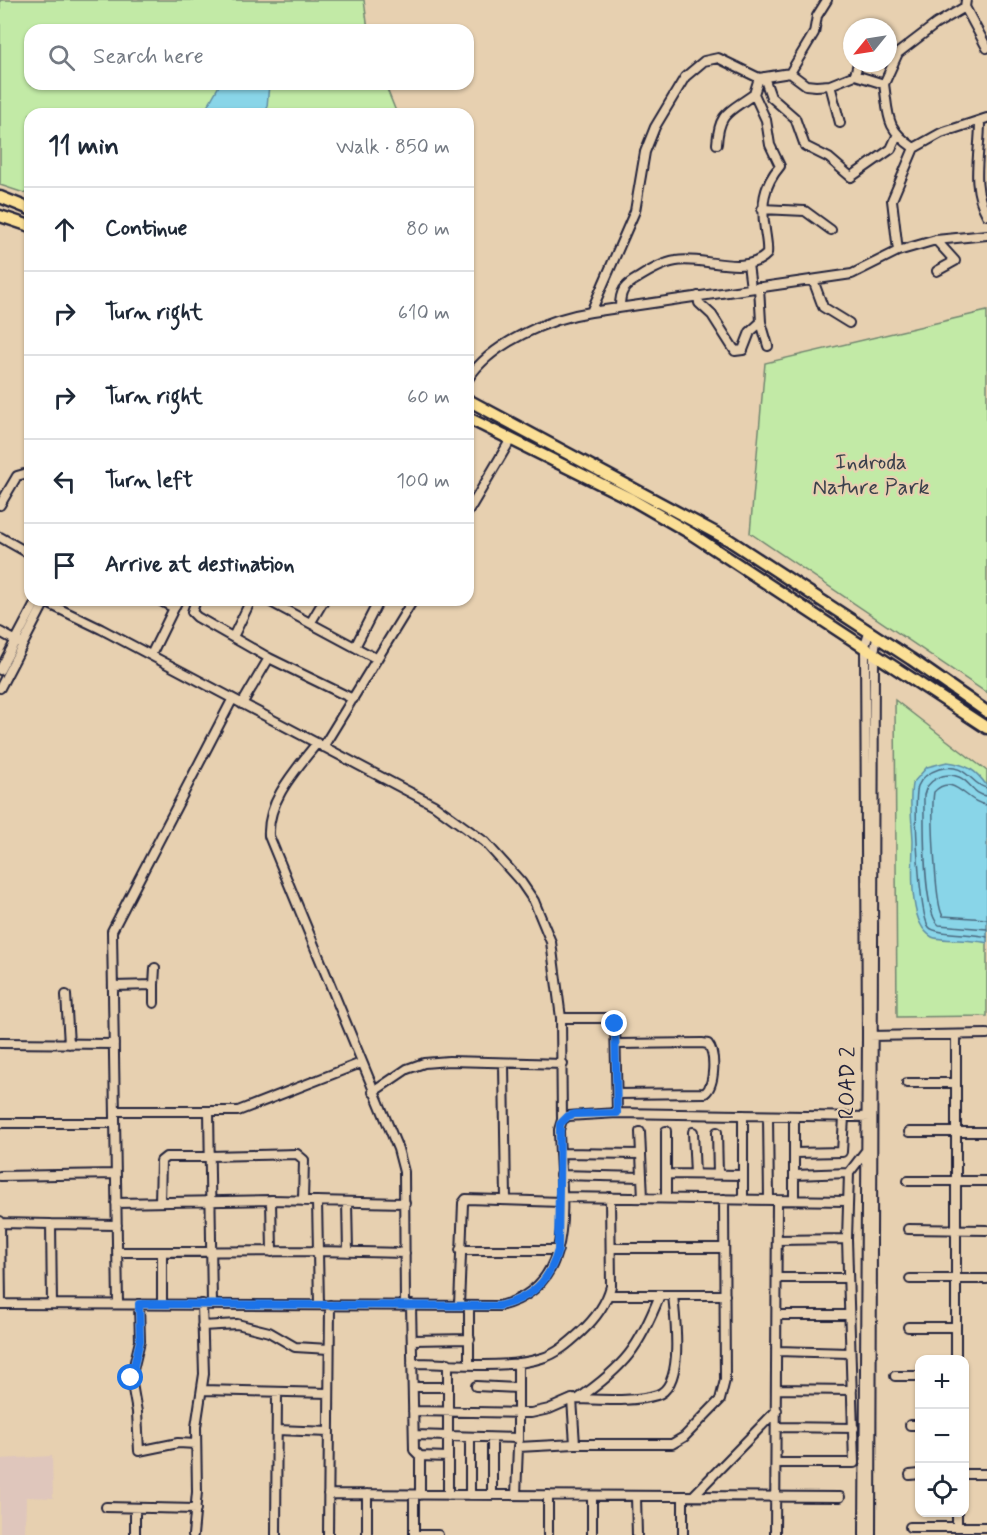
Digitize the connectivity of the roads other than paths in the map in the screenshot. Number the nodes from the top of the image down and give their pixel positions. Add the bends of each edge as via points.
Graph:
1 (827, 0) edge
2 (964, 2) edge
3 (987, 48) edge
4 (898, 53) joint
5 (856, 72) edge
6 (790, 73) junction
7 (855, 75) junction
8 (762, 77) junction
9 (884, 84) junction
10 (830, 85) junction
11 (754, 94) junction
12 (983, 120) edge
13 (840, 123) dead end
14 (897, 136) junction
15 (717, 144) dead end
16 (915, 148) junction
17 (0, 197) edge
18 (24, 207) edge
19 (762, 209) junction
20 (987, 215) edge
21 (0, 216) edge
22 (24, 224) edge
23 (831, 230) dead end
24 (987, 235) edge
25 (936, 240) junction
26 (898, 251) junction
27 (748, 264) junction
28 (938, 271) dead end
29 (813, 280) junction
30 (755, 288) junction
31 (698, 296) junction
32 (620, 307) junction
33 (591, 312) junction
34 (761, 322) junction
35 (849, 323) dead end
36 (768, 346) dead end
37 (474, 370) edge
38 (474, 403) edge
39 (474, 421) edge
40 (511, 439) junction
41 (24, 474) edge
42 (474, 502) edge
43 (0, 505) edge
44 (0, 537) edge
45 (24, 551) edge
46 (39, 606) edge
47 (54, 606) edge
48 (175, 606) edge
49 (193, 606) edge
50 (248, 606) edge
51 (279, 606) edge
52 (321, 606) edge
53 (376, 606) edge
54 (409, 606) edge
55 (312, 622) junction
56 (0, 632) edge
57 (873, 635) junction
58 (233, 637) junction
59 (19, 643) junction
60 (355, 647) junction
61 (869, 649) junction
62 (151, 655) junction
63 (270, 658) junction
64 (377, 659) junction
65 (0, 670) edge
66 (0, 688) edge
67 (353, 699) junction
68 (232, 700) junction
69 (242, 704) junction
70 (987, 712) edge
71 (987, 728) edge
72 (320, 745) junction
73 (155, 968) dead end
74 (154, 985) junction
75 (113, 986) junction
76 (66, 995) dead end
77 (154, 1003) dead end
78 (561, 1018) junction
79 (987, 1034) edge
80 (956, 1035) junction
81 (870, 1036) junction
82 (0, 1043) edge
83 (69, 1044) junction
84 (114, 1044) junction
85 (617, 1044) junction
86 (361, 1063) junction
87 (504, 1064) junction
88 (564, 1064) junction
89 (907, 1083) dead end
90 (956, 1083) junction
91 (373, 1092) junction
92 (617, 1094) junction
93 (115, 1111) junction
94 (209, 1111) junction
95 (617, 1113) junction
96 (743, 1115) junction
97 (768, 1116) junction
98 (794, 1116) junction
99 (844, 1117) junction
100 (868, 1117) junction
101 (562, 1120) junction
102 (0, 1123) edge
103 (115, 1123) junction
104 (666, 1131) dead end
105 (640, 1132) dead end
106 (693, 1132) dead end
107 (717, 1132) dead end
108 (909, 1132) dead end
109 (956, 1132) junction
110 (987, 1132) edge
111 (865, 1152) junction
112 (560, 1153) junction
113 (794, 1153) junction
114 (641, 1154) junction
115 (211, 1156) junction
116 (849, 1173) junction
117 (116, 1174) junction
118 (666, 1174) junction
119 (695, 1174) junction
120 (718, 1174) junction
121 (560, 1175) junction
122 (743, 1175) junction
123 (794, 1175) junction
124 (0, 1176) edge
125 (642, 1177) junction
126 (908, 1181) dead end
127 (987, 1181) edge
128 (956, 1182) junction
129 (610, 1197) junction
130 (506, 1198) junction
131 (643, 1198) junction
132 (666, 1198) junction
133 (561, 1199) junction
134 (724, 1199) junction
135 (743, 1199) junction
136 (271, 1200) junction
137 (773, 1200) junction
138 (794, 1200) junction
139 (303, 1201) junction
140 (317, 1201) junction
141 (848, 1201) junction
142 (160, 1202) junction
143 (211, 1202) junction
144 (347, 1202) junction
145 (116, 1203) junction
146 (405, 1203) junction
147 (0, 1222) edge
148 (51, 1224) junction
149 (117, 1224) junction
150 (908, 1229) dead end
151 (956, 1230) junction
152 (987, 1230) edge
153 (847, 1239) junction
154 (777, 1240) junction
155 (611, 1248) junction
156 (724, 1248) junction
157 (460, 1250) junction
158 (558, 1250) junction
159 (318, 1251) junction
160 (117, 1252) junction
161 (162, 1252) junction
162 (212, 1252) junction
163 (272, 1252) junction
164 (348, 1252) junction
165 (405, 1253) junction
166 (1, 1274) edge
167 (777, 1278) junction
168 (846, 1278) junction
169 (910, 1279) dead end
170 (987, 1279) edge
171 (956, 1281) junction
172 (673, 1294) junction
173 (609, 1295) junction
174 (660, 1295) junction
175 (725, 1295) junction
176 (1, 1304) edge
177 (52, 1304) junction
178 (118, 1304) junction
179 (139, 1304) junction
180 (162, 1304) junction
181 (201, 1304) junction
182 (212, 1304) junction
183 (319, 1305) junction
184 (330, 1305) junction
185 (408, 1305) junction
186 (459, 1306) junction
187 (470, 1306) junction
188 (777, 1315) junction
189 (848, 1315) junction
190 (202, 1326) junction
191 (908, 1327) dead end
192 (956, 1327) junction
193 (470, 1339) junction
194 (412, 1340) junction
195 (329, 1349) junction
196 (777, 1351) junction
197 (850, 1353) junction
198 (956, 1355) edge
199 (448, 1363) junction
200 (470, 1363) junction
201 (518, 1363) junction
202 (412, 1364) junction
203 (895, 1376) dead end
204 (915, 1376) edge
205 (476, 1386) dead end
206 (413, 1387) junction
207 (448, 1387) junction
208 (518, 1388) junction
209 (777, 1389) junction
210 (203, 1390) junction
211 (852, 1390) junction
212 (278, 1392) junction
213 (329, 1394) junction
214 (575, 1399) junction
215 (777, 1410) junction
216 (413, 1411) junction
217 (448, 1412) junction
218 (518, 1413) junction
219 (910, 1425) dead end
220 (915, 1425) edge
221 (777, 1427) junction
222 (854, 1428) junction
223 (277, 1430) junction
224 (328, 1432) junction
225 (414, 1436) junction
226 (448, 1436) junction
227 (470, 1437) junction
228 (492, 1438) junction
229 (518, 1438) junction
230 (196, 1444) junction
231 (575, 1444) junction
232 (518, 1448) junction
233 (420, 1456) junction
234 (448, 1457) junction
235 (777, 1463) junction
236 (910, 1474) dead end
237 (915, 1474) edge
238 (969, 1474) edge
239 (987, 1474) edge
240 (328, 1494) junction
241 (366, 1494) junction
242 (417, 1495) junction
243 (448, 1495) junction
244 (470, 1495) junction
245 (492, 1495) junction
246 (516, 1495) junction
247 (548, 1496) junction
248 (592, 1496) junction
249 (636, 1496) junction
250 (684, 1496) junction
251 (693, 1496) junction
252 (776, 1497) junction
253 (840, 1497) dead end
254 (106, 1507) dead end
255 (135, 1508) junction
256 (196, 1509) junction
257 (957, 1517) edge
258 (910, 1527) dead end
259 (957, 1527) junction
260 (987, 1527) edge
261 (942, 1531) edge
262 (135, 1535) edge
263 (193, 1535) edge
264 (276, 1535) edge
265 (328, 1535) edge
266 (367, 1535) edge
267 (414, 1535) edge
268 (438, 1535) edge
269 (548, 1535) edge
270 (592, 1535) edge
271 (637, 1535) edge
272 (683, 1535) edge
273 (775, 1535) edge
274 (864, 1535) edge
275 (871, 1535) edge

1 - 6 street via 817,16 814,33
2 - 3 street
2 - 4 street
4 - 9 street
5 - 7 street
6 - 8 street
6 - 10 street via 806,85
7 - 9 street
7 - 10 street
8 - 11 street
8 - 14 street via 771,97 795,118 806,146 829,158 851,177 891,149
8 - 33 street via 718,58 704,61 685,76 645,152 635,211
9 - 14 street via 889,117
10 - 13 street
11 - 15 street via 723,117 718,124
11 - 19 street via 780,166 766,186
12 - 16 street via 941,133
12 - 20 street via 976,182 977,195
14 - 16 street
16 - 26 street via 892,200
17 - 18 highway
19 - 23 street via 805,211
19 - 27 street via 767,254
21 - 22 highway
24 - 25 street
25 - 26 street
25 - 28 street via 956,261
26 - 29 street via 852,274
27 - 30 street
27 - 32 street via 675,261 627,285 620,295
29 - 30 street
29 - 35 street via 823,307
30 - 31 street
30 - 34 street
31 - 32 street
31 - 34 street via 699,303 712,315 735,351 742,350 750,332
32 - 33 street
33 - 37 street via 569,315 510,341
34 - 36 street
38 - 57 highway via 729,540
39 - 40 highway
40 - 42 street
40 - 61 highway via 690,533
41 - 43 street via 17,476
44 - 45 street
46 - 59 street
47 - 62 street
48 - 62 street
49 - 58 street via 193,615
50 - 58 street
51 - 55 street
52 - 55 street
53 - 60 street
54 - 64 street
55 - 60 street
56 - 59 street
57 - 61 street, ROAD 2
57 - 70 highway
58 - 63 street
59 - 65 street
59 - 66 street
60 - 64 street
61 - 71 highway
61 - 81 street, ROAD 2
62 - 68 street
63 - 67 street
63 - 69 street
64 - 67 street
67 - 72 street
68 - 69 street
68 - 75 street via 117,919 111,945
69 - 72 street
72 - 78 street via 458,820 485,842 521,882 543,919 551,942
72 - 86 street via 274,804 268,822 269,836
73 - 74 street
74 - 75 street
74 - 77 street
75 - 84 street
76 - 83 street
78 - 85 street via 611,1019
78 - 88 street
79 - 80 street
80 - 81 street
80 - 90 street
81 - 100 street, ROAD 2
82 - 83 street
83 - 84 street
84 - 93 street
85 - 92 street
85 - 92 street via 702,1043 712,1050 711,1086 705,1093
86 - 91 street
86 - 94 street via 252,1107
87 - 88 street
87 - 91 street via 424,1064 400,1073
87 - 130 street
88 - 101 street
89 - 90 street
90 - 109 street
91 - 146 street via 398,1149
92 - 95 street
93 - 94 street
93 - 103 street
94 - 115 street
95 - 96 street
95 - 101 street via 575,1114
96 - 97 street
96 - 122 street
97 - 98 street
97 - 137 street
98 - 99 street
98 - 113 street
99 - 100 street
99 - 113 street via 842,1152
100 - 111 street, ROAD 2
100 - 275 street, ROAD 2
101 - 112 street
102 - 103 street
103 - 117 street
104 - 118 street
105 - 114 street
106 - 119 street
107 - 120 street
108 - 109 street
109 - 110 street
109 - 128 street
111 - 116 street
111 - 274 street, ROAD 2
112 - 114 street
112 - 121 street
113 - 123 street
114 - 125 street
115 - 139 street via 302,1155
115 - 142 street via 162,1158
115 - 143 street
116 - 123 street
116 - 141 street
117 - 124 street
117 - 145 street
118 - 119 street
118 - 132 street
119 - 120 street
120 - 122 street
121 - 125 street
121 - 133 street
122 - 135 street
123 - 138 street
125 - 131 street
126 - 128 street
127 - 128 street
128 - 151 street
129 - 131 street
129 - 133 street
129 - 155 street
130 - 133 street
130 - 157 street via 466,1199
131 - 132 street
132 - 134 street
133 - 158 street
134 - 135 street
134 - 156 street
135 - 137 street
136 - 139 street
136 - 143 street
136 - 163 street
137 - 138 street
137 - 154 street
138 - 141 street
139 - 140 street
140 - 144 street
140 - 159 street
141 - 153 street
142 - 143 street
142 - 145 street
143 - 162 street
144 - 146 street
144 - 164 street
145 - 149 street
146 - 165 street
147 - 148 street
147 - 166 street
148 - 149 street
148 - 177 street
149 - 160 street
150 - 151 street
151 - 152 street
151 - 171 street
153 - 154 street
153 - 168 street
154 - 167 street
155 - 156 street
155 - 173 street
156 - 175 street
157 - 158 street
157 - 186 street
158 - 187 street via 545,1281 525,1298 499,1306
159 - 163 street
159 - 164 street
159 - 183 street
160 - 161 street
160 - 178 street
161 - 162 street
161 - 180 street
162 - 163 street
162 - 182 street
164 - 165 street
165 - 185 street
166 - 176 street
167 - 168 street
167 - 188 street
168 - 189 street
169 - 171 street
170 - 171 street
171 - 192 street
172 - 174 street
172 - 175 street
172 - 214 street via 675,1363 670,1385 658,1395
173 - 174 street
173 - 201 street via 571,1341 542,1358
174 - 214 street via 626,1361 607,1379
175 - 231 street via 723,1395 684,1437 666,1445
176 - 177 street
177 - 178 street
178 - 179 street
179 - 180 street
179 - 230 street via 140,1341 131,1378 139,1451 178,1443
180 - 181 street
181 - 182 street
181 - 190 street
182 - 183 street
183 - 184 street
184 - 185 street
184 - 195 street
185 - 186 street
185 - 194 street
186 - 187 street
187 - 193 street
188 - 189 street
188 - 196 street
189 - 197 street
190 - 195 street via 237,1324 269,1332 295,1347
190 - 210 street
191 - 192 street
192 - 198 street
193 - 194 street
193 - 200 street
194 - 202 street
195 - 213 street
196 - 197 street
196 - 209 street
197 - 211 street
199 - 200 street
199 - 202 street
199 - 207 street
200 - 201 street
201 - 208 street
202 - 206 street
203 - 204 street
205 - 208 street
206 - 207 street
206 - 216 street
207 - 217 street
208 - 218 street
209 - 211 street
209 - 215 street
210 - 212 street
210 - 230 street via 198,1402
211 - 222 street
212 - 213 street
212 - 223 street
213 - 224 street
214 - 218 street via 549,1409
214 - 231 street
215 - 221 street
215 - 251 street
216 - 217 street
216 - 225 street
217 - 218 street
217 - 226 street
218 - 229 street
219 - 220 street
221 - 222 street
221 - 235 street
222 - 235 street via 855,1458 851,1465
223 - 224 street
223 - 264 street
224 - 240 street
225 - 226 street
225 - 233 street via 415,1454
226 - 227 street
226 - 234 street
227 - 228 street
227 - 244 street
228 - 229 street
228 - 245 street
229 - 232 street
230 - 256 street
231 - 232 street
232 - 246 street
233 - 234 street
233 - 242 street
234 - 243 street
235 - 252 street
236 - 237 street
238 - 239 street
240 - 241 street
240 - 265 street
241 - 242 street
241 - 266 street
242 - 243 street
242 - 267 street
243 - 244 street
244 - 245 street
245 - 246 street
246 - 247 street
247 - 248 street
247 - 269 street
248 - 249 street
248 - 270 street
249 - 250 street
249 - 271 street
250 - 251 street
250 - 272 street
251 - 252 street
252 - 253 street
252 - 273 street
254 - 255 street
255 - 256 street
255 - 262 street
256 - 263 street
257 - 259 street
258 - 261 street
259 - 260 street
259 - 261 street
267 - 268 street

